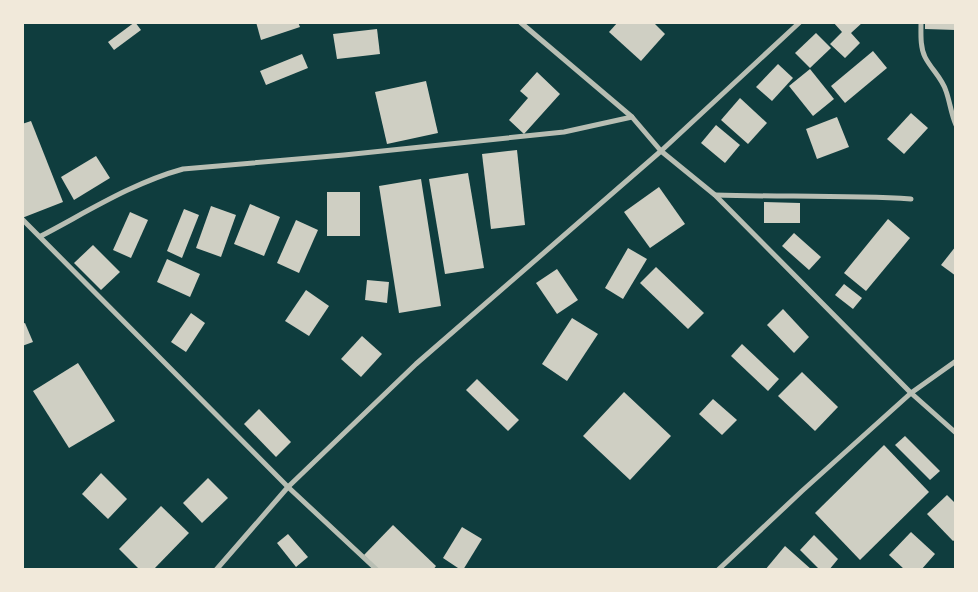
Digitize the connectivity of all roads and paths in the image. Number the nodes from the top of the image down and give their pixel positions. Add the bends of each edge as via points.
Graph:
1 (520, 22) edge
2 (800, 22) edge
3 (921, 22) edge
4 (632, 117) junction
5 (956, 125) edge
6 (661, 151) junction
7 (715, 195) junction
8 (911, 199) dead end
9 (22, 219) edge
10 (41, 236) junction
11 (956, 361) edge
12 (911, 393) junction
13 (956, 433) edge
14 (288, 487) junction
15 (216, 570) edge
16 (377, 570) edge
17 (718, 570) edge

1 - 4 street
2 - 6 street
3 - 5 street via 925,57 946,90
4 - 6 street
4 - 10 street via 564,132 183,170 128,190
6 - 7 street
6 - 14 street via 416,364
7 - 8 street
7 - 12 street
9 - 10 street
10 - 14 street
11 - 12 street
12 - 13 street
12 - 17 street
14 - 15 street
14 - 16 street

